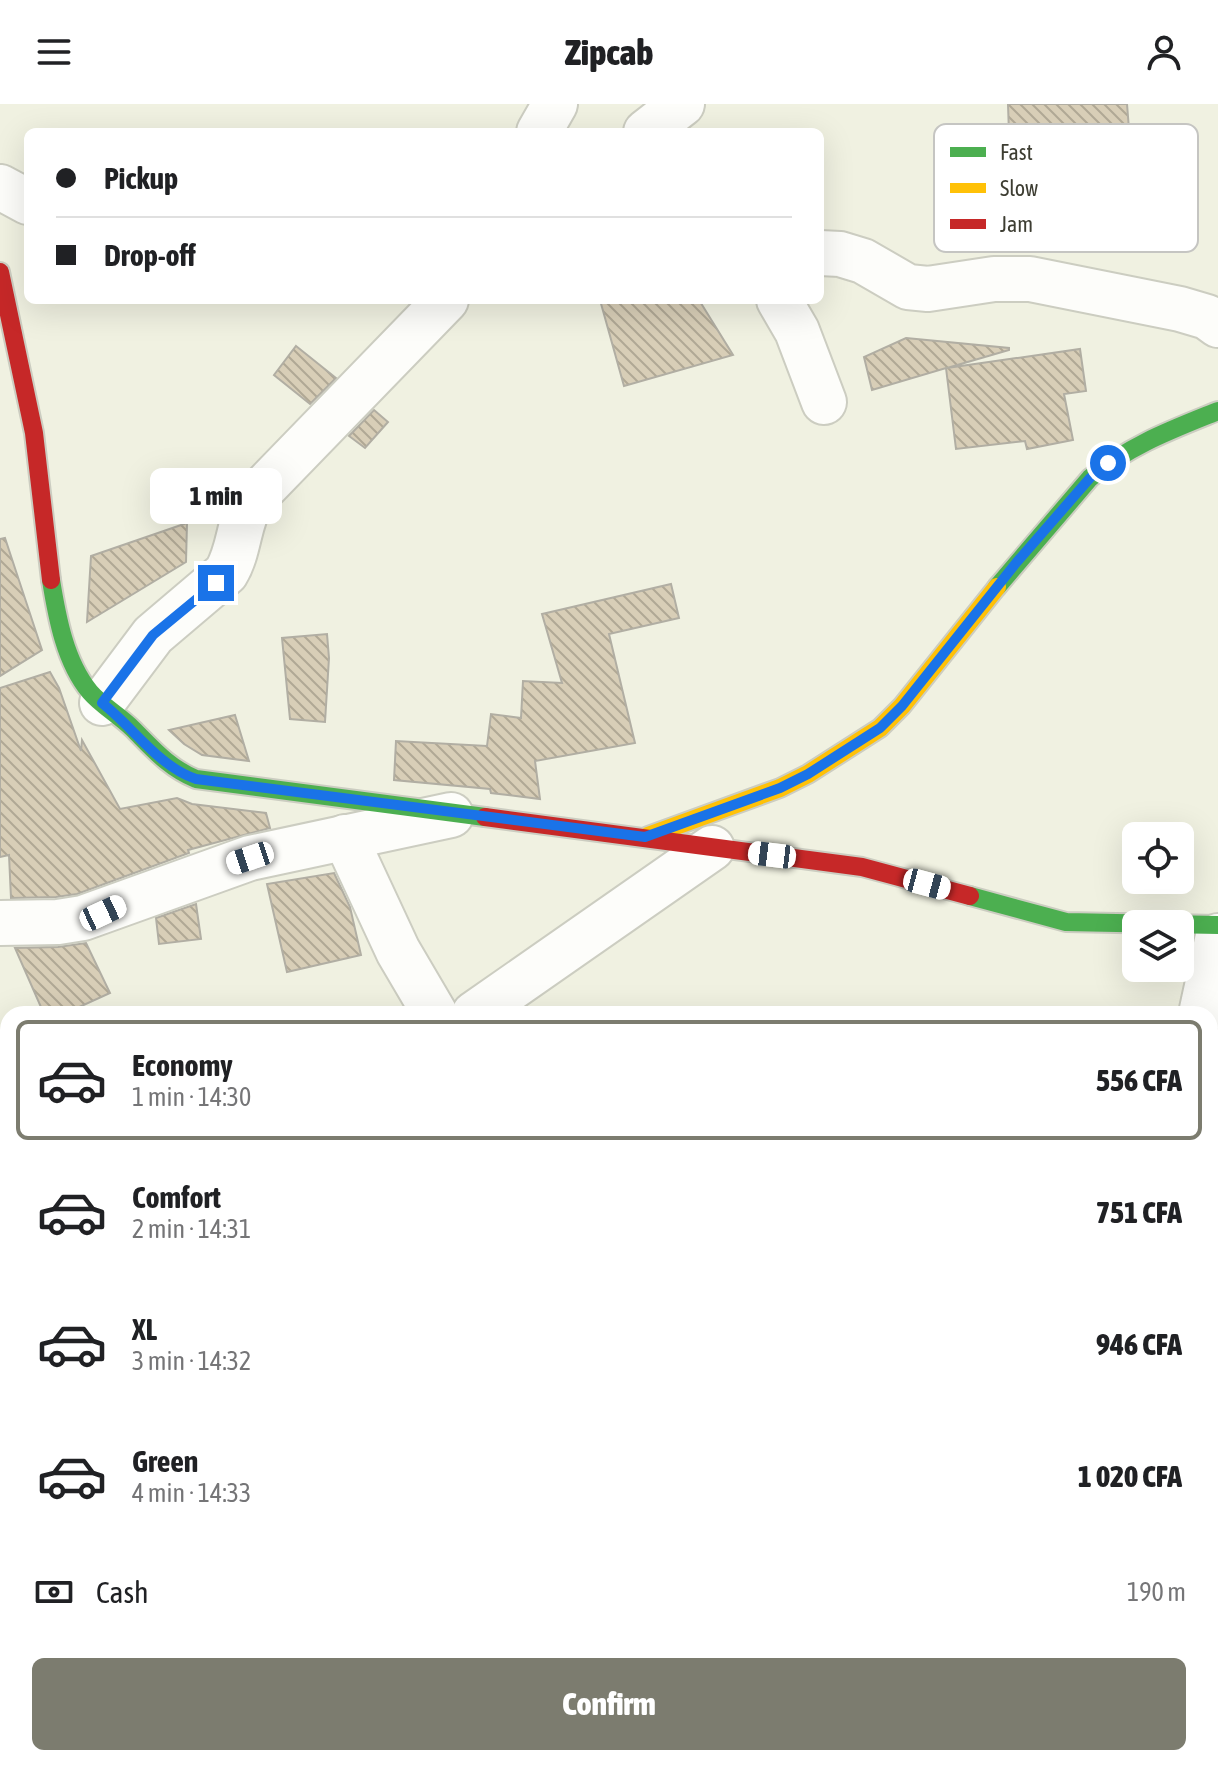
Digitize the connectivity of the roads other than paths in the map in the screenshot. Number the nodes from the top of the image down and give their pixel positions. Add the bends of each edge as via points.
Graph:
1 (555, 104) edge
2 (541, 128) edge
3 (0, 187) edge
4 (24, 200) edge
5 (824, 253) edge
6 (0, 272) edge
7 (442, 304) edge
8 (781, 304) edge
9 (1218, 325) edge
10 (824, 402) dead end
11 (1218, 411) edge
12 (102, 703) junction
13 (458, 814) junction
14 (345, 837) junction
15 (645, 837) junction
16 (712, 848) junction
17 (0, 923) edge
18 (1218, 925) edge
19 (1218, 936) edge
20 (430, 1006) edge
21 (487, 1006) edge
22 (1203, 1006) edge

1 - 2 street
3 - 4 street
5 - 9 street via 863,261 908,287 1030,279 1180,309
6 - 12 street via 27,384 62,633 87,688
7 - 12 street via 252,500 226,573 153,635
8 - 10 street
11 - 15 street via 1147,439 1090,478 880,728 780,788
12 - 13 street via 182,775
13 - 14 street
13 - 15 street
14 - 17 street via 250,858 83,918
14 - 20 street via 403,961
15 - 16 street
16 - 18 street via 862,867 1066,922
16 - 21 street
19 - 22 street

